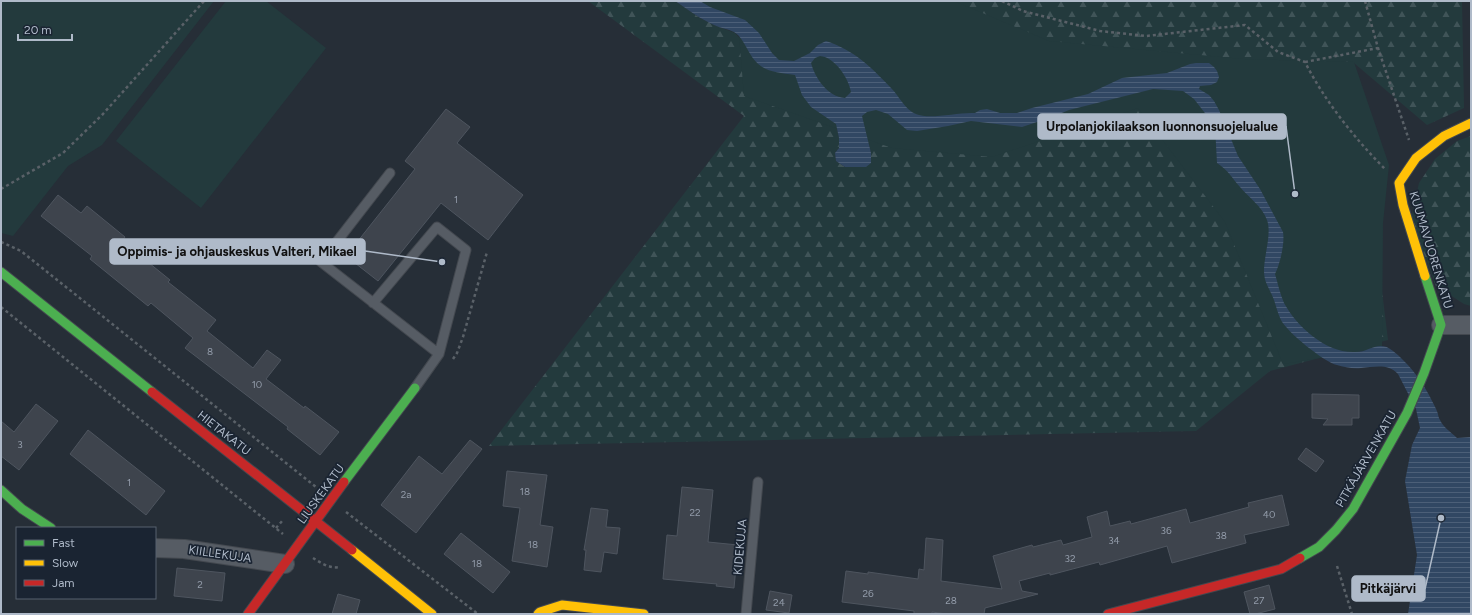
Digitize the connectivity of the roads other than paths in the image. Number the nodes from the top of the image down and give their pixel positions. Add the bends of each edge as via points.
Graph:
1 (1471, 123) edge
2 (390, 173) dead end
3 (1, 272) edge
4 (373, 303) junction
5 (1471, 324) edge
6 (1441, 325) junction
7 (439, 354) junction
8 (415, 388) joint
9 (758, 482) dead end
10 (1, 490) edge
11 (315, 522) junction
12 (49, 527) edge
13 (156, 548) edge
14 (285, 564) junction
15 (248, 614) edge
16 (432, 614) edge
17 (538, 614) edge
18 (644, 614) edge
19 (746, 614) edge
20 (1108, 614) edge

1 - 6 street, KUUMAVUORENKATU via 1444,136 1416,158 1399,183 1403,205
2 - 4 lane via 321,262
3 - 11 street, HIETAKATU
4 - 7 lane
4 - 7 lane via 436,227 466,250
5 - 6 street
6 - 20 street, PITKÄJÄRVENKATU via 1407,413 1353,509 1319,547 1281,569
7 - 8 lane
8 - 11 street, LIUSKEKATU
9 - 19 lane, KIDEKUJA
10 - 12 street via 22,509
11 - 14 street, LIUSKEKATU
11 - 16 street, HIETAKATU
13 - 14 street, KIILLEKUJA via 184,549
14 - 15 street, LIUSKEKATU
17 - 18 street via 562,605

